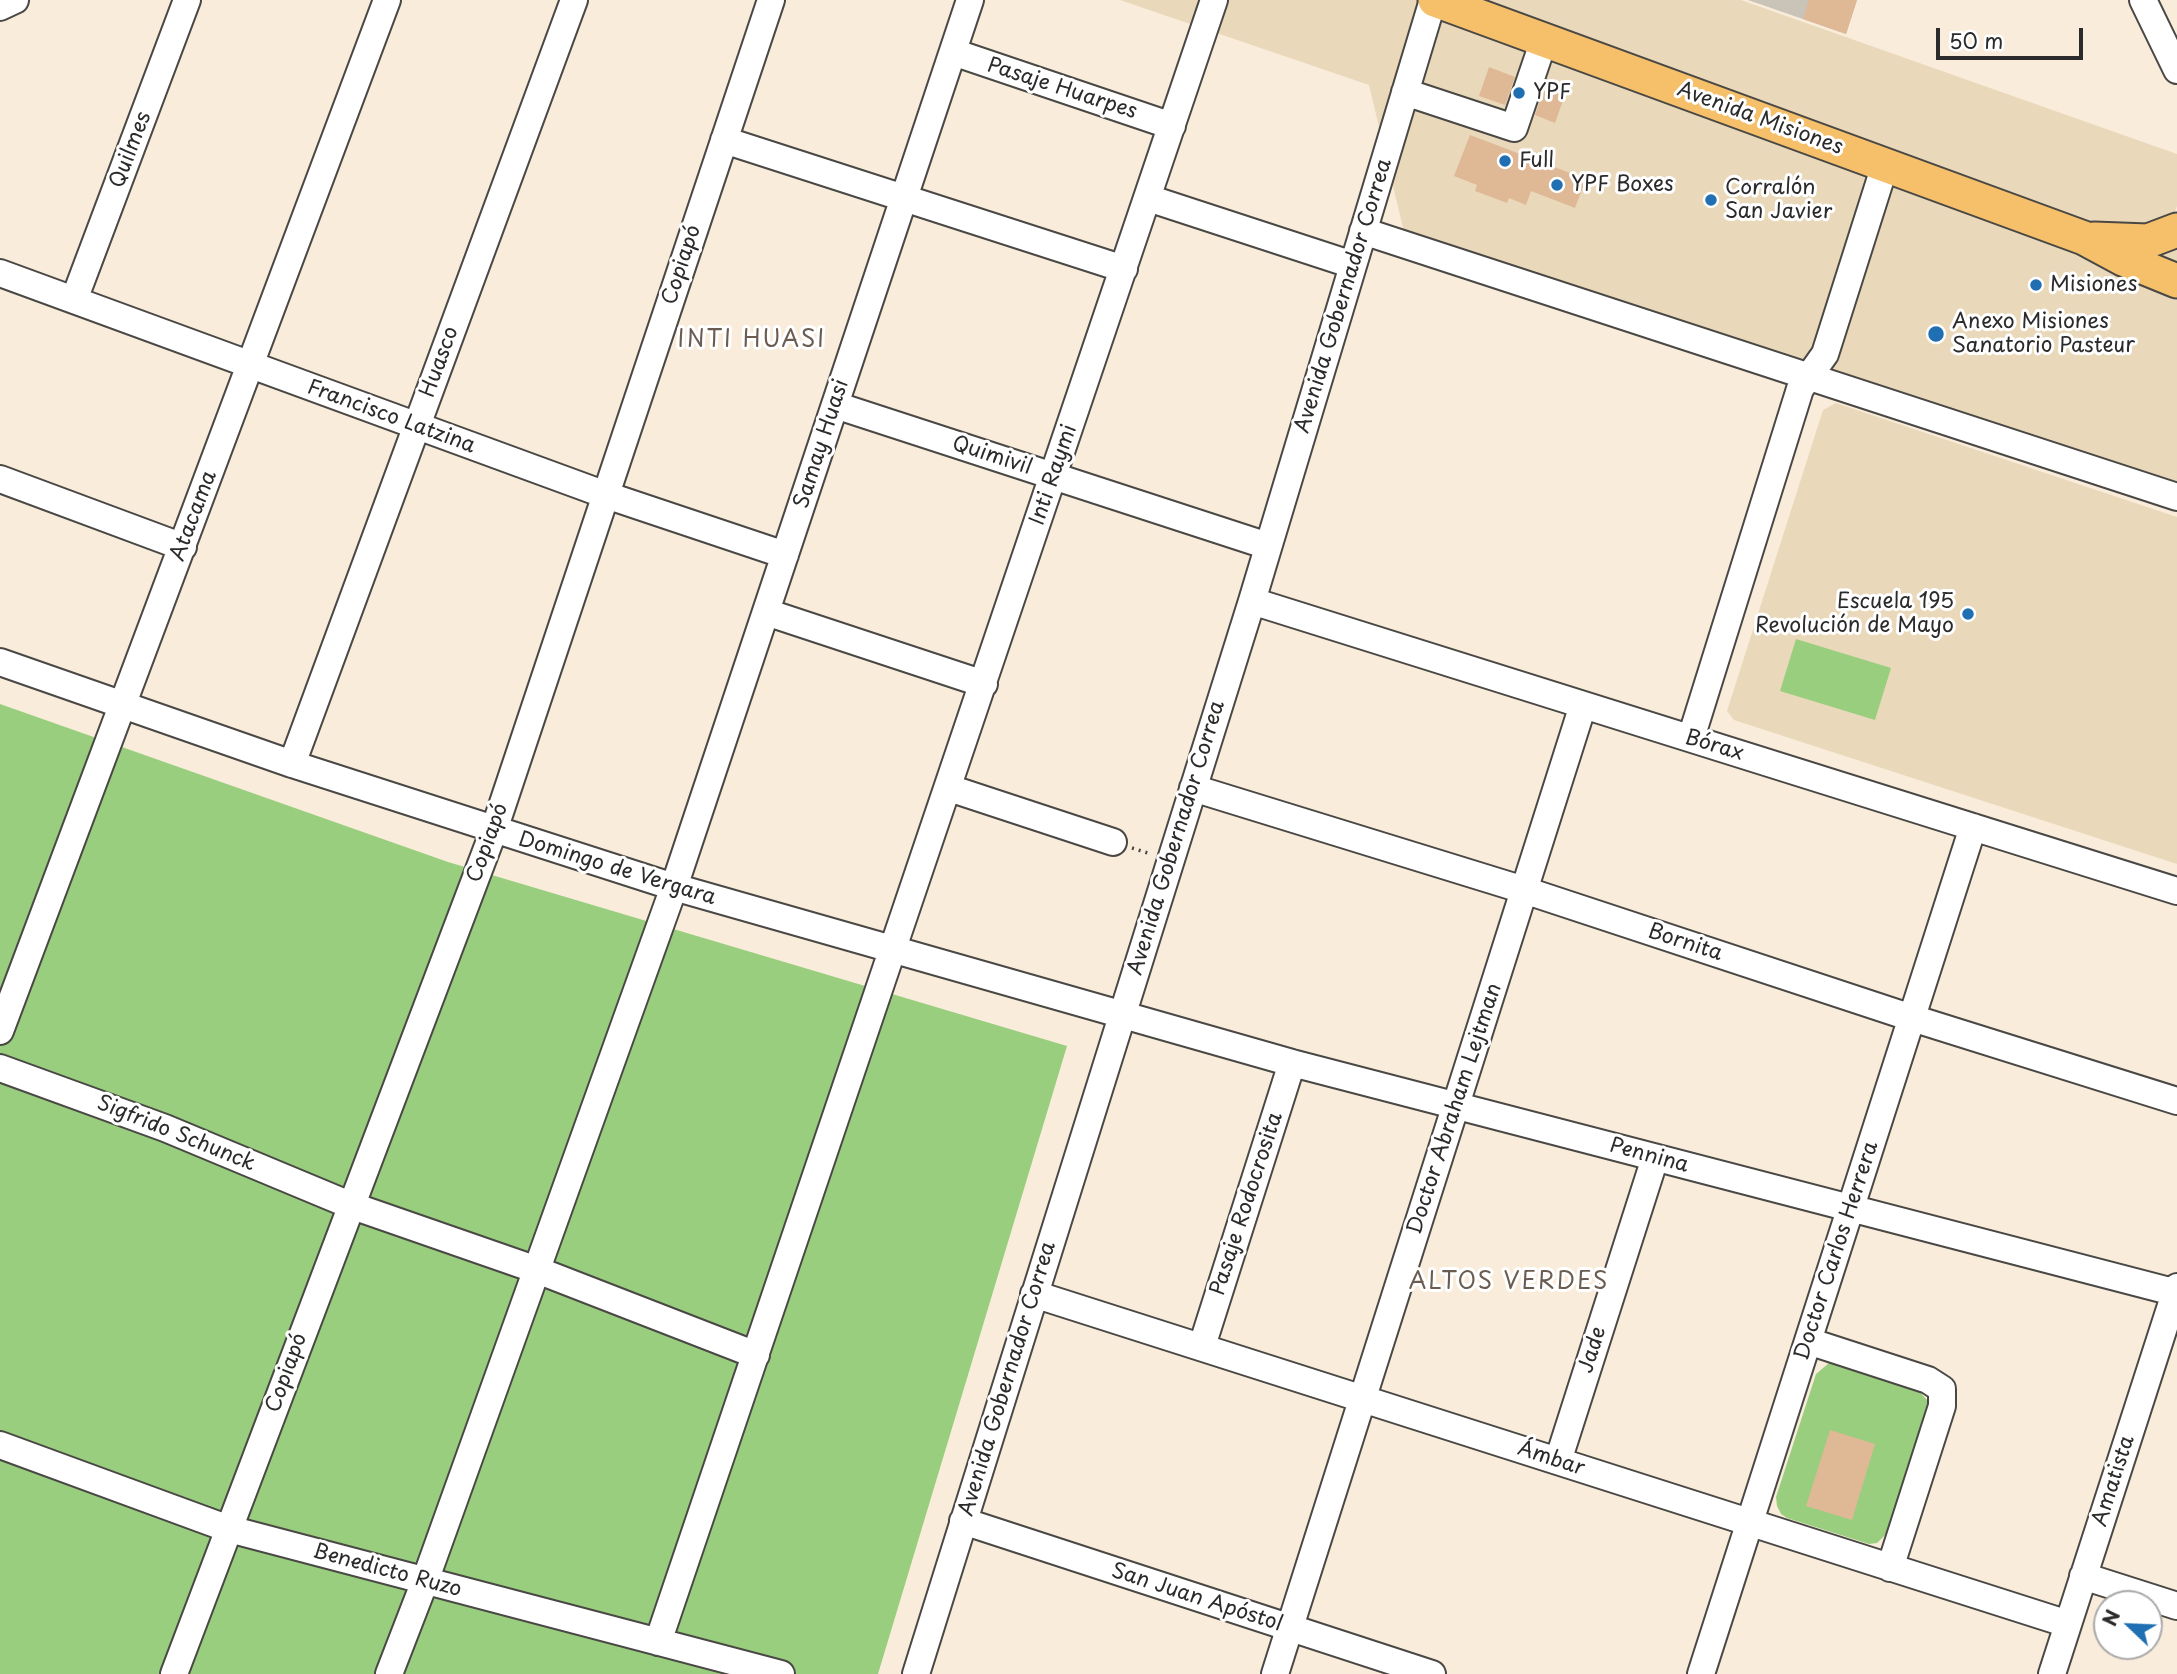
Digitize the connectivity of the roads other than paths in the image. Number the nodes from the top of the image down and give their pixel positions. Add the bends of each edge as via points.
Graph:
1 (15, 0) edge
2 (187, 0) edge
3 (387, 0) edge
4 (574, 0) edge
5 (771, 0) edge
6 (970, 0) edge
7 (1214, 0) edge
8 (1434, 0) edge
9 (2145, 4) edge
10 (0, 7) edge
11 (2177, 18) edge
12 (1544, 40) junction
13 (953, 52) junction
14 (2177, 70) edge
15 (1405, 92) junction
16 (1172, 125) junction
17 (724, 141) junction
18 (1885, 165) junction
19 (904, 198) junction
20 (1148, 198) junction
21 (2177, 230) edge
22 (1363, 231) junction
23 (2084, 238) junction
24 (1353, 265) junction
25 (1124, 269) junction
26 (0, 273) edge
27 (2177, 281) edge
28 (74, 300) junction
29 (251, 365) junction
30 (1810, 377) junction
31 (835, 405) junction
32 (417, 426) junction
33 (1054, 477) junction
34 (0, 479) edge
35 (606, 495) junction
36 (2177, 498) edge
37 (1268, 546) junction
38 (183, 547) junction
39 (785, 555) junction
40 (1252, 601) junction
41 (766, 612) junction
42 (0, 662) edge
43 (984, 684) junction
44 (1583, 705) junction
45 (123, 706) junction
46 (1691, 738) junction
47 (292, 764) junction
48 (949, 788) junction
49 (1193, 788) junction
50 (1973, 827) junction
51 (494, 830) junction
52 (1114, 842) road end
53 (674, 887) junction
54 (1524, 890) junction
55 (2177, 891) edge
56 (894, 950) junction
57 (1122, 1015) junction
58 (1912, 1018) junction
59 (0, 1031) edge
60 (1292, 1063) junction
61 (0, 1068) edge
62 (2177, 1101) edge
63 (1456, 1105) junction
64 (1655, 1158) junction
65 (350, 1205) junction
66 (1851, 1208) junction
67 (537, 1270) junction
68 (2176, 1291) edge
69 (1034, 1294) junction
70 (1808, 1341) junction
71 (1202, 1346) junction
72 (756, 1355) junction
73 (1363, 1397) junction
74 (0, 1445) edge
75 (1558, 1461) junction
76 (963, 1521) junction
77 (1749, 1524) junction
78 (229, 1530) junction
79 (1890, 1568) junction
80 (2083, 1576) junction
81 (425, 1581) junction
82 (2177, 1606) edge
83 (2068, 1624) junction
84 (1289, 1628) junction
85 (659, 1642) junction
86 (174, 1674) edge
87 (389, 1674) edge
88 (781, 1674) edge
89 (916, 1674) edge
90 (1275, 1674) edge
91 (1432, 1674) edge
92 (1701, 1674) edge
93 (2052, 1674) edge

1 - 10 street
2 - 28 street, Quilmes
3 - 29 street, Atacama
4 - 32 street, Huasco
5 - 17 street, Copiapó
6 - 13 street, Samay Huasi
7 - 16 street, Inti Raymi
8 - 12 main road, Avenida Misiones
8 - 15 street, Avenida Gobernador Correa
9 - 11 street
9 - 14 street
12 - 15 street via 1514,128
12 - 18 main road, Avenida Misiones
13 - 16 street, Pasaje Huarpes
13 - 19 street, Samay Huasi
15 - 22 street, Avenida Gobernador Correa
16 - 20 street, Inti Raymi
17 - 19 street
17 - 35 street, Copiapó
18 - 23 main road, Avenida Misiones
18 - 30 street via 1825,355
19 - 25 street
19 - 31 street, Samay Huasi
20 - 24 street
20 - 25 street, Inti Raymi
21 - 23 main road, Avenida Misiones via 2148,241
22 - 24 street, Avenida Gobernador Correa
22 - 30 street
23 - 27 main road, Avenida Misiones
24 - 37 street, Avenida Gobernador Correa
25 - 33 street, Inti Raymi
26 - 28 street, Francisco Latzina
28 - 29 street, Francisco Latzina
29 - 32 street, Francisco Latzina
29 - 38 street, Atacama
30 - 36 street
30 - 46 street via 1800,390
31 - 33 street, Quimivil
31 - 39 street, Samay Huasi
32 - 35 street, Francisco Latzina
32 - 47 street, Huasco
33 - 37 street, Quimivil
33 - 43 street, Inti Raymi
34 - 38 street
35 - 39 street, Francisco Latzina
35 - 51 street, Copiapó
37 - 40 street, Avenida Gobernador Correa
38 - 45 street, Atacama
39 - 41 street, Samay Huasi
40 - 44 street, Bórax
40 - 49 street, Avenida Gobernador Correa
41 - 43 street
41 - 53 street, Samay Huasi
42 - 45 street, Domingo de Vergara
43 - 48 street, Inti Raymi
44 - 46 street, Bórax
44 - 54 street, Doctor Abraham Lejtman
45 - 47 street, Domingo de Vergara
45 - 59 street, Atacama
46 - 50 street, Bórax
47 - 51 street, Domingo de Vergara
48 - 52 street
48 - 56 street, Inti Raymi
49 - 54 street, Bornita
49 - 57 street, Avenida Gobernador Correa
50 - 55 street, Bórax
50 - 58 street, Doctor Carlos Herrera
51 - 53 street, Domingo de Vergara
51 - 65 street, Copiapó
53 - 56 street, Domingo de Vergara
53 - 67 street, Samay Huasi
54 - 58 street, Bornita
54 - 63 street, Doctor Abraham Lejtman
56 - 57 street, Domingo de Vergara
56 - 72 street, Inti Raymi
57 - 60 street, Pennina
57 - 69 street, Avenida Gobernador Correa
58 - 62 street, Bornita
58 - 66 street, Doctor Carlos Herrera
60 - 63 street, Pennina
60 - 71 street, Pasaje Rodocrosita
61 - 65 street, Sigfrido Schunck via 164,1128
63 - 64 street, Pennina
63 - 73 street, Doctor Abraham Lejtman
64 - 66 street, Pennina
64 - 75 street, Jade
65 - 67 street, Sigfrido Schunck
65 - 78 street, Copiapó
66 - 68 street, Pennina
66 - 70 street, Doctor Carlos Herrera
67 - 72 street, Sigfrido Schunck
67 - 81 street, Samay Huasi
68 - 80 street, Amatista
69 - 71 street, Ámbar
69 - 76 street, Avenida Gobernador Correa
70 - 77 street, Doctor Carlos Herrera
70 - 79 street via 1928,1380 1942,1389 1942,1406
71 - 73 street, Ámbar
72 - 85 street, Inti Raymi
73 - 75 street, Ámbar
73 - 84 street, Doctor Abraham Lejtman
74 - 78 street, Benedicto Ruzo
75 - 77 street, Ámbar
76 - 84 street, San Juan Apóstol
76 - 89 street, Avenida Gobernador Correa
77 - 79 street, Ámbar
77 - 92 street, Doctor Carlos Herrera
78 - 81 street, Benedicto Ruzo
78 - 86 street, Copiapó
79 - 83 street, Ámbar
80 - 82 street
80 - 83 street, Amatista
81 - 85 street, Benedicto Ruzo
81 - 87 street, Samay Huasi
83 - 93 street, Amatista
84 - 90 street, Doctor Abraham Lejtman
84 - 91 street, San Juan Apóstol
85 - 88 street, Benedicto Ruzo

